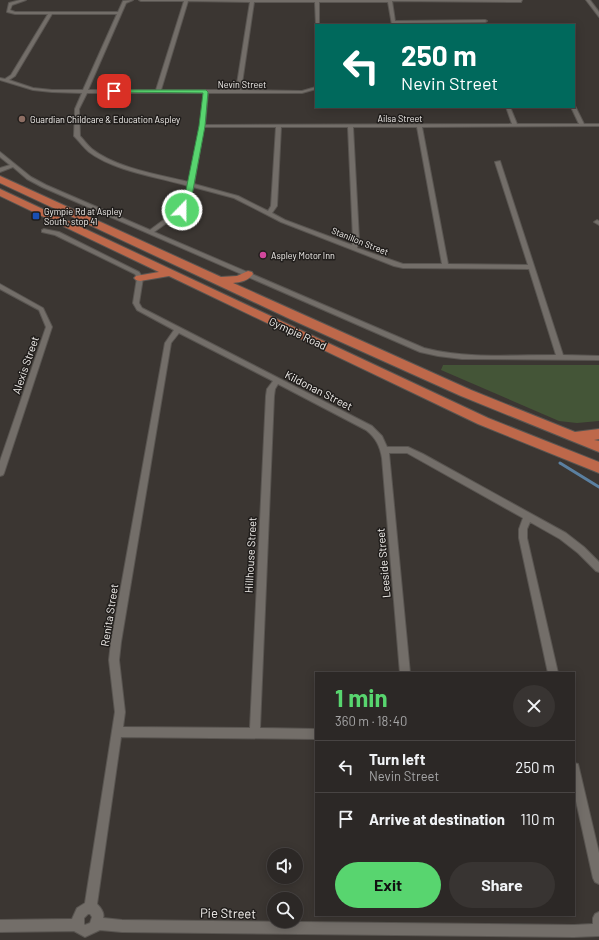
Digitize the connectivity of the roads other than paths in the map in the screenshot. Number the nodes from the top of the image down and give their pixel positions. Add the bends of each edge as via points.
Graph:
1 (24, 0) edge
2 (129, 0) edge
3 (141, 0) edge
4 (186, 0) edge
5 (211, 0) edge
6 (252, 0) edge
7 (390, 0) edge
8 (588, 0) edge
9 (317, 1) edge
10 (521, 1) edge
11 (51, 13) junction
12 (119, 13) junction
13 (599, 16) edge
14 (485, 21) dead end
15 (394, 23) edge
16 (317, 24) edge
17 (0, 79) edge
18 (7, 80) junction
19 (315, 88) edge
20 (85, 91) junction
21 (158, 91) junction
22 (206, 92) junction
23 (238, 92) junction
24 (508, 108) edge
25 (574, 108) edge
26 (279, 125) junction
27 (350, 125) junction
28 (515, 125) junction
29 (582, 125) junction
30 (599, 125) edge
31 (202, 126) junction
32 (419, 126) junction
33 (0, 154) edge
34 (9, 160) junction
35 (498, 162) dead end
36 (14, 165) junction
37 (0, 166) edge
38 (0, 170) edge
39 (0, 179) edge
40 (190, 184) junction
41 (1, 193) edge
42 (269, 214) junction
43 (44, 231) dead end
44 (150, 232) junction
45 (354, 248) junction
46 (144, 260) junction
47 (445, 266) junction
48 (532, 267) junction
49 (170, 273) junction
50 (248, 274) junction
51 (139, 275) junction
52 (218, 281) junction
53 (0, 286) edge
54 (178, 330) junction
55 (560, 357) junction
56 (599, 358) edge
57 (278, 381) junction
58 (599, 434) edge
59 (572, 437) junction
60 (599, 447) edge
61 (385, 450) junction
62 (599, 468) edge
63 (0, 473) edge
64 (528, 516) junction
65 (599, 568) edge
66 (406, 672) edge
67 (553, 672) edge
68 (118, 732) junction
69 (255, 733) junction
70 (315, 734) edge
71 (575, 772) edge
72 (599, 878) edge
73 (90, 908) junction
74 (599, 918) edge
75 (97, 924) junction
76 (78, 925) junction
77 (0, 926) edge
78 (599, 926) edge
79 (599, 930) edge

1 - 11 street via 10,4 8,11
2 - 12 street, Stanillon Street
3 - 4 street
4 - 5 street
4 - 21 street
5 - 6 street
6 - 9 street
6 - 23 street
7 - 9 street
7 - 10 street
7 - 15 street
8 - 13 street
9 - 16 street
11 - 12 street
11 - 18 street via 13,76
12 - 20 street, Stanillon Street
14 - 15 street
17 - 18 street, Nevin Street
18 - 20 street, Nevin Street via 33,89
19 - 23 street, Nevin Street via 302,92
20 - 21 street, Nevin Street
20 - 40 street, Stanillon Street via 77,109 77,136 90,150 122,166
21 - 22 street, Nevin Street
22 - 23 street, Nevin Street
22 - 31 street
24 - 28 street
25 - 29 street
26 - 27 street, Ailsa Street
26 - 31 street, Ailsa Street
26 - 42 street via 274,206
27 - 32 street, Ailsa Street
27 - 45 street via 356,239
28 - 29 street, Ailsa Street
28 - 32 street, Ailsa Street
29 - 30 street, Ailsa Street
31 - 40 street
32 - 47 street
33 - 34 street
34 - 36 street
34 - 37 street
35 - 48 street
36 - 38 street
36 - 44 street via 29,178 44,186
39 - 52 highway, Gympie Road
40 - 42 street, Stanillon Street via 236,197
40 - 44 street via 185,208
41 - 46 highway, Gympie Road
42 - 45 street, Stanillon Street
43 - 51 street via 57,233
44 - 50 street
45 - 47 street, Stanillon Street via 402,266
46 - 49 highway, Gympie Road
46 - 51 highway
47 - 48 street, Stanillon Street
48 - 55 street
49 - 51 highway
49 - 62 highway, Gympie Road via 483,420
50 - 52 highway via 240,279
50 - 55 street via 410,345 438,354 462,357
51 - 54 street, Kildonan Street via 137,307
52 - 59 highway, Gympie Road via 466,394
53 - 63 street, Alexis Street via 41,309 49,327
54 - 57 street, Kildonan Street
54 - 68 street, Renita Street via 168,343 116,642 114,660 120,712
55 - 56 street
57 - 61 street, Kildonan Street via 373,431 380,438
57 - 69 street, Hillhouse Street via 271,388 270,396
58 - 59 highway
59 - 60 highway, Gympie Road
61 - 64 street via 415,453
61 - 66 street, Leeside Street
64 - 65 street via 573,543
64 - 67 street via 523,538
68 - 69 street
68 - 73 street, Renita Street
69 - 70 street
71 - 72 street
73 - 75 street via 98,913
73 - 76 street via 80,913
74 - 78 street
75 - 76 street via 92,930 85,932
75 - 79 street, Pie Street
76 - 77 street

